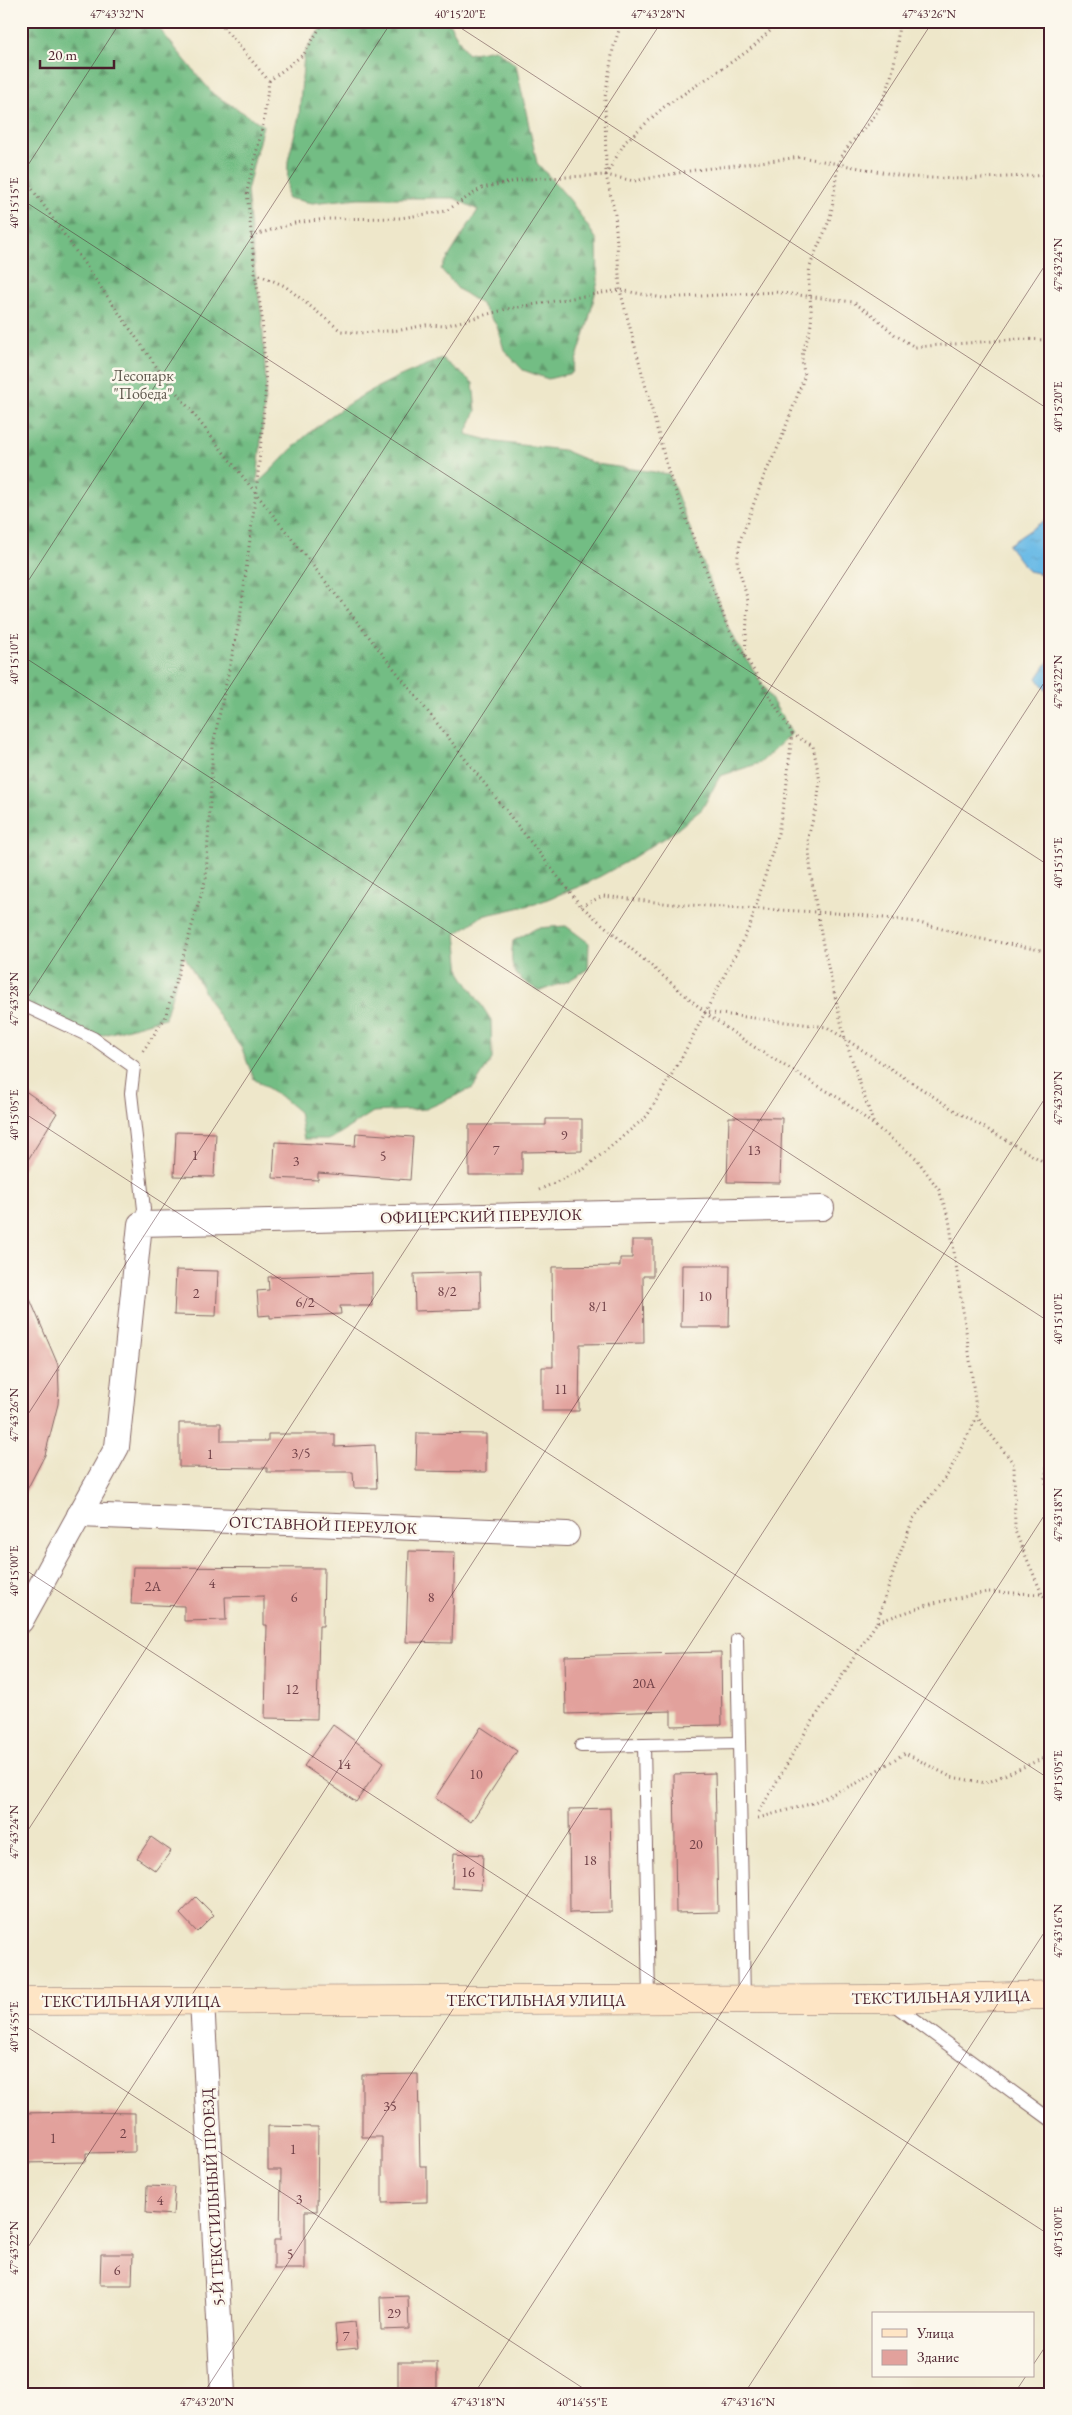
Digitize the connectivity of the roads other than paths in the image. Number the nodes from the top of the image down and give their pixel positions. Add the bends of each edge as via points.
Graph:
1 (23, 1008) edge
2 (822, 1208) dead end
3 (140, 1224) junction
4 (79, 1515) junction
5 (567, 1534) dead end
6 (27, 1595) edge
7 (21, 1621) edge
8 (738, 1640) dead end
9 (739, 1743) junction
10 (644, 1745) junction
11 (581, 1746) dead end
12 (1051, 1995) edge
13 (649, 1999) junction
14 (744, 1999) junction
15 (886, 1999) junction
16 (202, 2000) junction
17 (21, 2001) edge
18 (1051, 2120) edge
19 (223, 2394) edge

1 - 3 lane via 93,1038 134,1067 131,1093 144,1209
2 - 3 street, ОФИЦЕРСКИЙ ПЕРЕУЛОК
3 - 4 street via 117,1447
4 - 5 street, ОТСТАВНОЙ ПЕРЕУЛОК
4 - 6 street
6 - 7 street
8 - 9 lane
9 - 10 lane
9 - 14 lane
10 - 11 lane
10 - 13 lane
12 - 15 main road, ТЕКСТИЛЬНАЯ УЛИЦА
13 - 14 main road, ТЕКСТИЛЬНАЯ УЛИЦА
13 - 16 main road, ТЕКСТИЛЬНАЯ УЛИЦА
14 - 15 main road, ТЕКСТИЛЬНАЯ УЛИЦА
15 - 18 lane
16 - 17 main road, ТЕКСТИЛЬНАЯ УЛИЦА
16 - 19 street, 5-Й ТЕКСТИЛЬНЫЙ ПРОЕЗД

